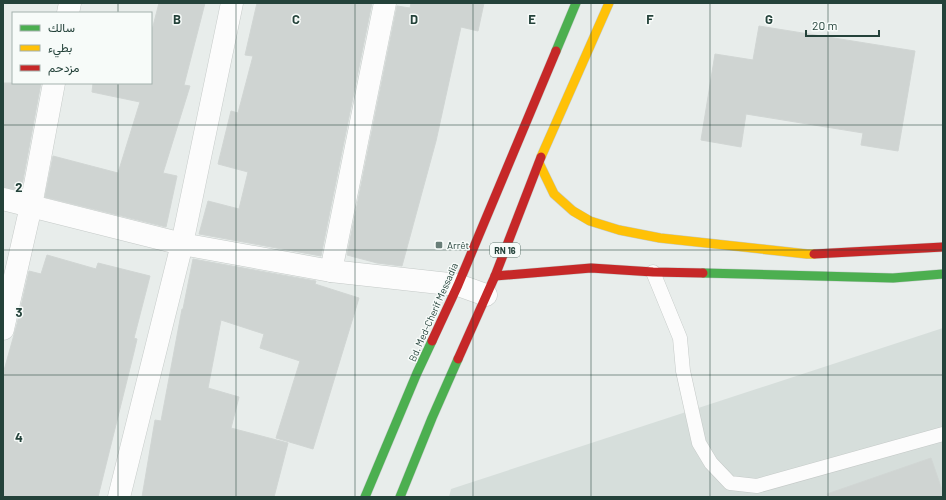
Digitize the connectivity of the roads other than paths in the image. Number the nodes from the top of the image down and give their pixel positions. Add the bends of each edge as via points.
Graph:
1 (232, 3) edge
2 (385, 3) edge
3 (576, 3) edge
4 (609, 3) edge
5 (54, 84) edge
6 (539, 163) junction
7 (3, 199) edge
8 (31, 206) junction
9 (182, 244) junction
10 (943, 247) edge
11 (332, 270) junction
12 (653, 272) junction
13 (943, 274) edge
14 (458, 285) junction
15 (490, 285) junction
16 (3, 329) edge
17 (943, 434) edge
18 (119, 497) edge
19 (365, 497) edge
20 (400, 497) edge

1 - 9 street
2 - 11 street
3 - 14 main road, Bd. Med-Cherif Messadia / RN 16
4 - 6 main road, RN 16
5 - 8 street
6 - 10 main road via 554,194 573,211 590,221 619,230 660,238 807,254
6 - 15 main road, RN 16
7 - 8 street
8 - 9 street
8 - 16 street
9 - 11 street
9 - 18 street
11 - 14 street
12 - 13 main road via 893,278
12 - 15 main road via 591,268
12 - 17 lane via 680,338 683,372 699,443 711,463 730,483 757,486
14 - 15 street
14 - 19 main road, Bd. Med-Cherif Messadia / RN 16 via 417,373
15 - 20 main road, RN 16

